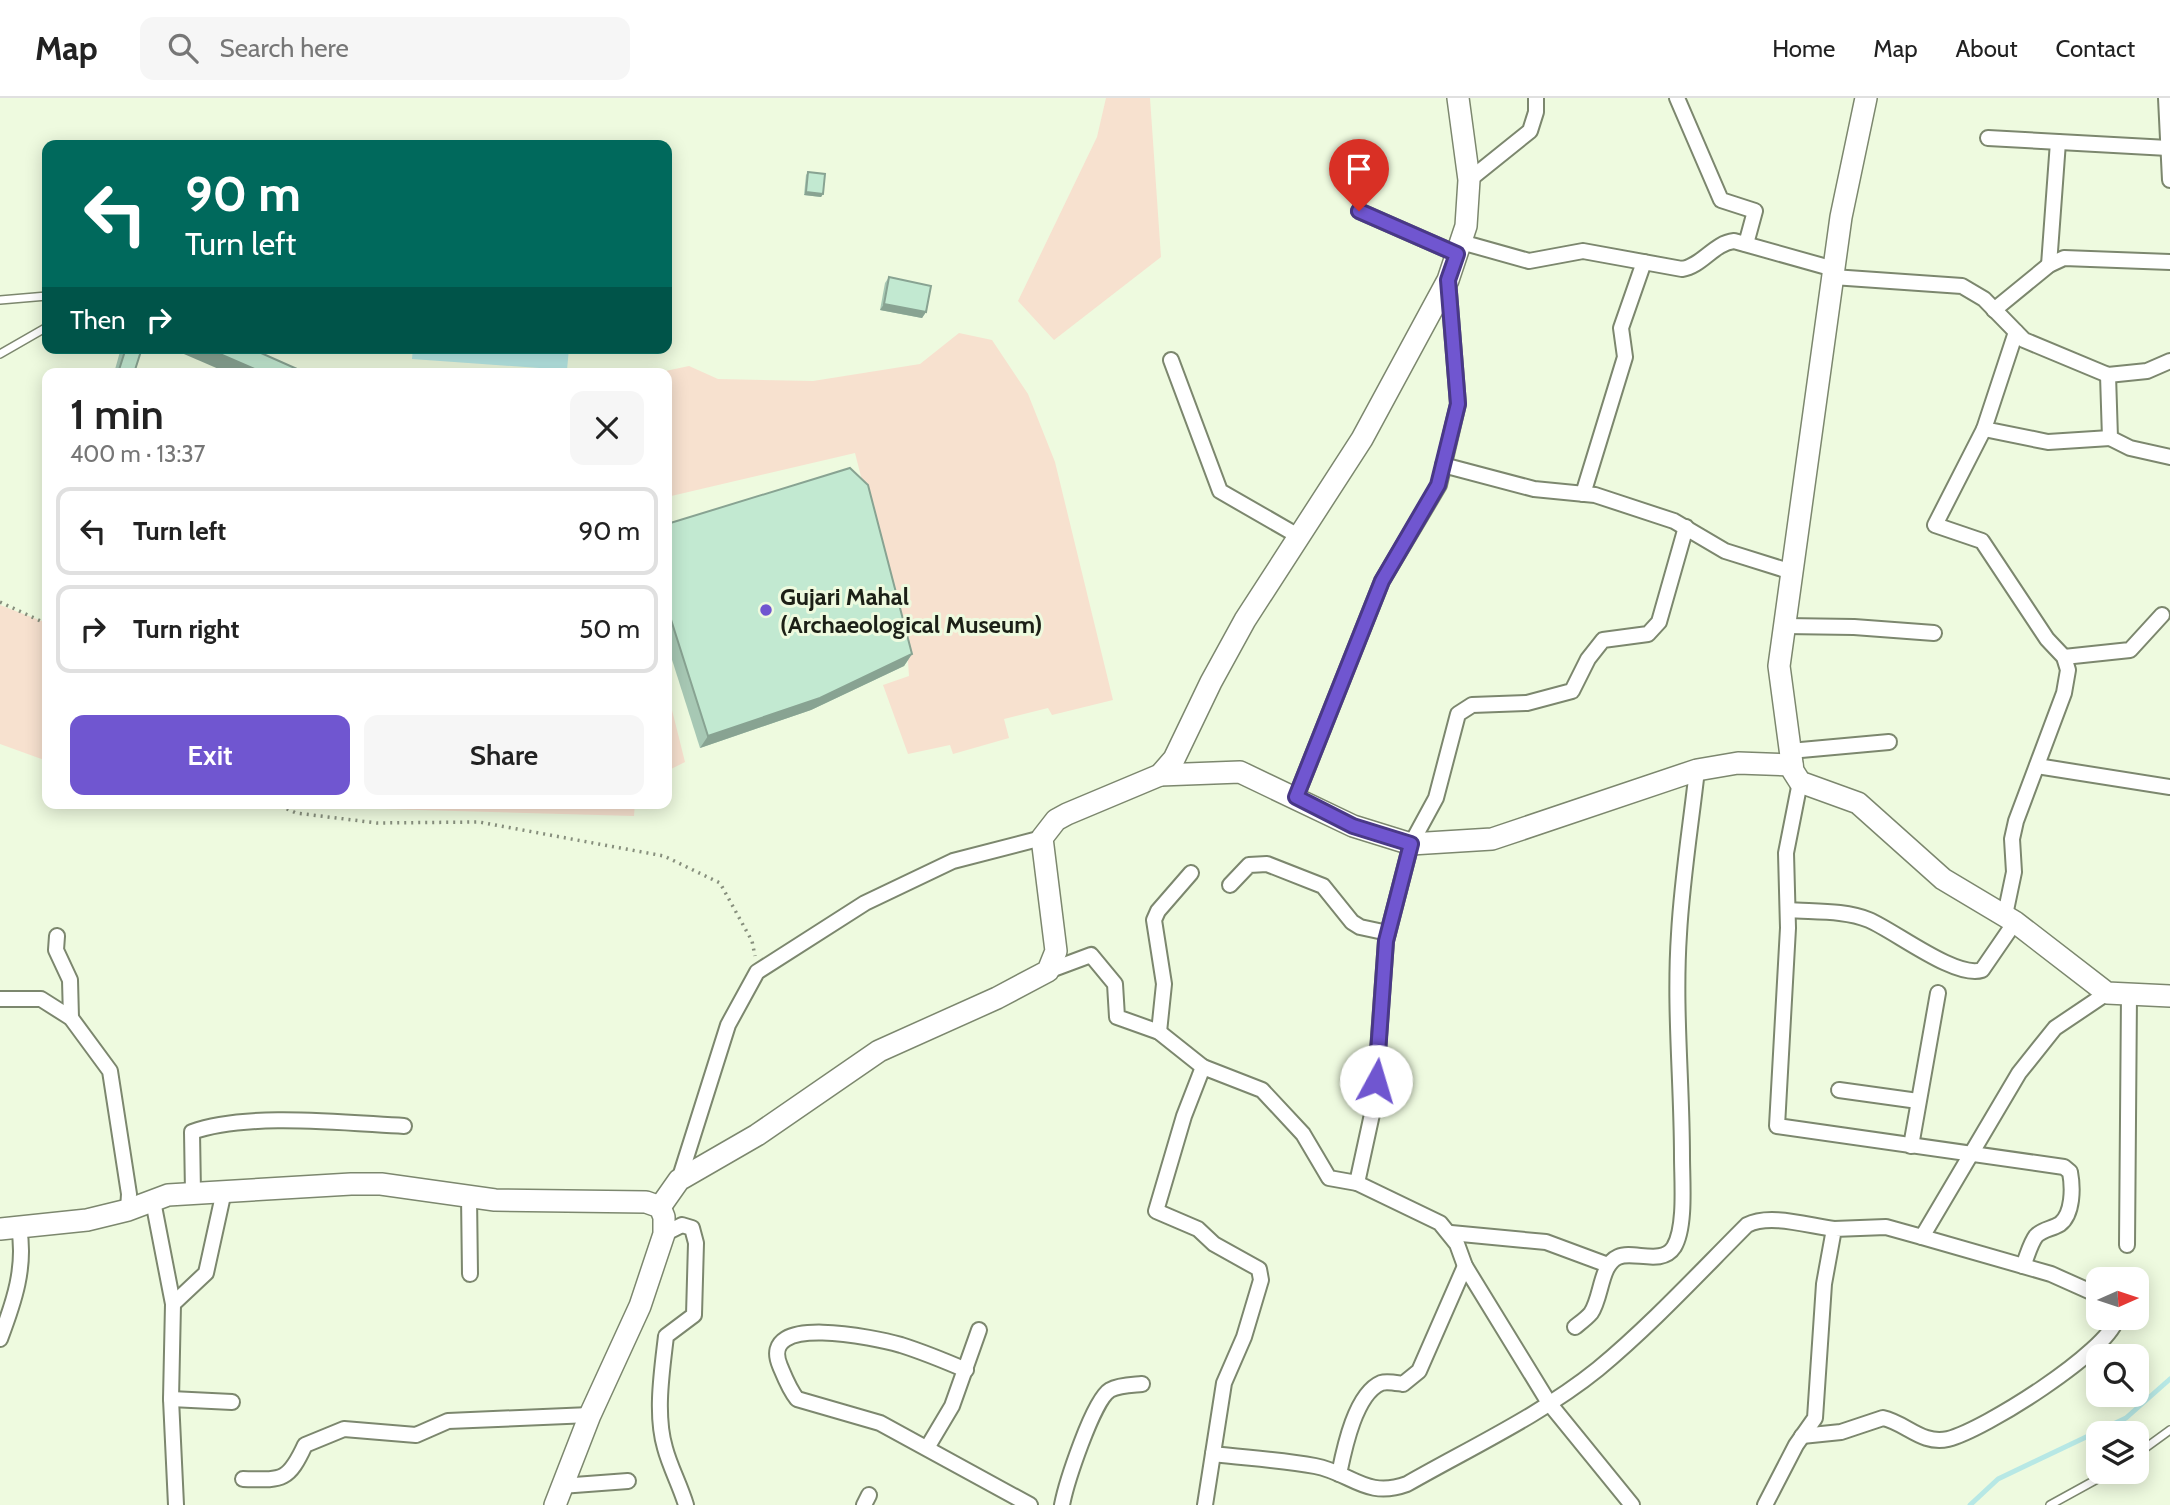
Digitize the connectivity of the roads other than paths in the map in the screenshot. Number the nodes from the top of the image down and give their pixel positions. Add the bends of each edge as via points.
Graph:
1 (1458, 98) edge
2 (1536, 98) edge
3 (1677, 98) edge
4 (1866, 98) edge
5 (2166, 98) edge
6 (1988, 138) dead end
7 (2058, 142) junction
8 (2168, 148) junction
9 (1469, 180) junction
10 (2170, 180) edge
11 (1359, 211) dead end
12 (1746, 244) junction
13 (1459, 248) junction
14 (1644, 262) junction
15 (2170, 262) edge
16 (2049, 265) junction
17 (1833, 273) junction
18 (1448, 280) junction
19 (42, 296) edge
20 (0, 300) edge
21 (1994, 310) junction
22 (42, 330) edge
23 (2016, 332) junction
24 (0, 354) edge
25 (1171, 360) dead end
26 (2170, 361) edge
27 (2108, 375) junction
28 (1984, 429) junction
29 (2110, 438) junction
30 (2170, 457) edge
31 (1443, 465) junction
32 (1583, 494) junction
33 (1686, 527) junction
34 (1300, 537) junction
35 (1792, 572) junction
36 (2162, 615) dead end
37 (1785, 626) junction
38 (1934, 634) dead end
39 (2064, 657) junction
40 (1889, 742) dead end
41 (1794, 766) junction
42 (2037, 766) junction
43 (1697, 770) junction
44 (1160, 775) junction
45 (2170, 787) edge
46 (1296, 797) junction
47 (1042, 838) junction
48 (1411, 844) junction
49 (1191, 873) dead end
50 (1230, 885) dead end
51 (1788, 910) junction
52 (2010, 918) junction
53 (1388, 933) junction
54 (57, 936) dead end
55 (1048, 971) junction
56 (2107, 992) junction
57 (1938, 993) dead end
58 (2129, 994) junction
59 (2170, 996) edge
60 (0, 999) edge
61 (71, 1018) junction
62 (1159, 1032) junction
63 (1203, 1067) junction
64 (1839, 1090) dead end
65 (1918, 1101) junction
66 (404, 1126) dead end
67 (1911, 1146) junction
68 (1969, 1155) junction
69 (679, 1180) junction
70 (1357, 1183) junction
71 (224, 1191) junction
72 (193, 1194) junction
73 (469, 1196) junction
74 (153, 1201) junction
75 (660, 1207) junction
76 (128, 1210) junction
77 (9, 1228) edge
78 (1834, 1229) junction
79 (1451, 1233) junction
80 (664, 1234) junction
81 (1922, 1237) junction
82 (2127, 1245) dead end
83 (1608, 1265) junction
84 (1465, 1266) junction
85 (2023, 1266) junction
86 (470, 1274) dead end
87 (2086, 1290) edge
88 (173, 1304) junction
89 (1575, 1327) dead end
90 (979, 1330) dead end
91 (2113, 1330) edge
92 (0, 1339) edge
93 (966, 1370) junction
94 (1142, 1384) dead end
95 (171, 1399) junction
96 (232, 1402) dead end
97 (1549, 1403) junction
98 (590, 1415) junction
99 (2170, 1430) edge
100 (1802, 1436) junction
101 (2149, 1445) edge
102 (928, 1448) junction
103 (1213, 1454) junction
104 (1339, 1474) junction
105 (243, 1479) dead end
106 (628, 1480) dead end
107 (2088, 1484) edge
108 (558, 1495) edge
109 (176, 1505) edge
110 (686, 1505) edge
111 (1030, 1505) edge
112 (1062, 1505) edge
113 (1205, 1505) edge
114 (1632, 1505) edge
115 (1765, 1505) edge
116 (2050, 1505) edge

1 - 9 main road
2 - 9 street via 1530,131
3 - 12 street via 1721,200 1755,211
4 - 17 main road
5 - 8 street
6 - 7 street
7 - 8 street
7 - 16 street
8 - 10 street
9 - 13 main road via 1469,213
11 - 13 street
12 - 14 street via 1725,242 1692,268
12 - 17 street
13 - 14 street via 1529,261 1583,251
13 - 18 main road
14 - 32 street via 1621,328 1625,357
15 - 16 street via 2064,258
16 - 21 street
17 - 21 street via 1962,286
17 - 35 main road
18 - 31 street via 1458,404
18 - 34 main road via 1362,439
19 - 20 lane
21 - 23 street
22 - 24 lane
23 - 27 street via 2024,340
23 - 28 street
25 - 34 street via 1220,491
26 - 27 street via 2147,371
27 - 29 street
28 - 29 street via 2048,442
28 - 39 street via 1935,525 1982,541
29 - 30 street
31 - 32 street via 1534,489
31 - 46 street via 1438,485 1382,581
32 - 33 street
33 - 35 street via 1725,551
33 - 48 street via 1659,622 1648,634 1603,640 1572,691 1527,703 1472,705 1458,714 1436,798
34 - 44 main road via 1245,620 1174,759
35 - 37 main road
36 - 39 street via 2130,650
37 - 38 street via 1854,626
37 - 41 main road via 1779,666
39 - 42 street via 2068,670 2064,693
40 - 41 street
41 - 43 main road via 1738,763
41 - 51 street via 1786,853
41 - 52 main road via 1858,803 1943,878
42 - 45 street
42 - 52 street via 2012,839
43 - 48 main road via 1492,839
43 - 83 street via 1679,934 1680,1220 1669,1251 1655,1256 1619,1256
44 - 46 main road via 1240,772
44 - 47 main road via 1067,814
46 - 48 main road via 1353,826
47 - 55 main road via 1056,951
47 - 69 street via 953,861 865,903 757,972 727,1025
48 - 53 street
49 - 62 street via 1154,920 1164,984
50 - 53 street via 1249,865 1267,864 1323,886 1360,927
51 - 52 street via 1869,920 1974,973 1982,970
51 - 67 street via 1777,1126
52 - 56 main road
53 - 70 street via 1374,1105
54 - 61 street via 56,950 70,980
55 - 62 street via 1091,955 1115,984 1117,1017
55 - 69 main road via 878,1051 757,1135
56 - 58 main road
56 - 68 street via 2055,1028 2019,1073
57 - 65 street
58 - 59 main road
58 - 82 street
60 - 61 street via 41,999
61 - 76 street via 110,1071
62 - 63 street
63 - 70 street via 1262,1090 1303,1134 1329,1178
63 - 103 street via 1156,1211 1198,1229 1214,1244 1259,1269 1262,1280 1224,1383
64 - 65 street
65 - 67 street
66 - 72 street via 297,1120 206,1126 192,1132
67 - 68 street
68 - 81 street
68 - 85 street via 2064,1167 2070,1172 2068,1215 2034,1239
69 - 75 main road
70 - 79 street via 1440,1223
71 - 72 main road
71 - 73 main road via 351,1184
71 - 88 street via 206,1273
72 - 74 main road
73 - 75 main road via 646,1202
73 - 86 street
74 - 76 main road
74 - 88 street
75 - 80 main road
76 - 77 main road via 87,1220
77 - 92 street via 23,1251 15,1298
78 - 81 street via 1886,1227
78 - 97 street via 1778,1222 1747,1225 1673,1301 1597,1369
78 - 100 street via 1824,1283 1815,1418
79 - 83 street via 1546,1242
79 - 84 street
80 - 98 main road via 640,1306
80 - 110 street via 682,1225 692,1228 696,1243 694,1315 666,1336 662,1373 664,1448
81 - 85 street
83 - 89 street via 1591,1313
84 - 97 street
84 - 104 street via 1419,1371 1403,1384 1383,1382 1377,1386 1354,1419
85 - 87 street
88 - 95 street
90 - 93 street
91 - 100 street via 2017,1406 1948,1439 1924,1439 1883,1418 1841,1432
93 - 102 street
93 - 102 street via 899,1344 828,1333 797,1333 777,1345 775,1355 797,1399 880,1423
94 - 112 street via 1109,1391 1101,1400 1069,1476
95 - 96 street
95 - 109 street
97 - 104 street via 1393,1489 1359,1486
97 - 114 street
98 - 105 street via 448,1421 416,1435 344,1429 305,1445 286,1476 278,1480
98 - 108 main road
99 - 101 lane
100 - 115 street
102 - 111 street
103 - 104 street via 1317,1466
103 - 113 street
106 - 108 street
107 - 116 lane

